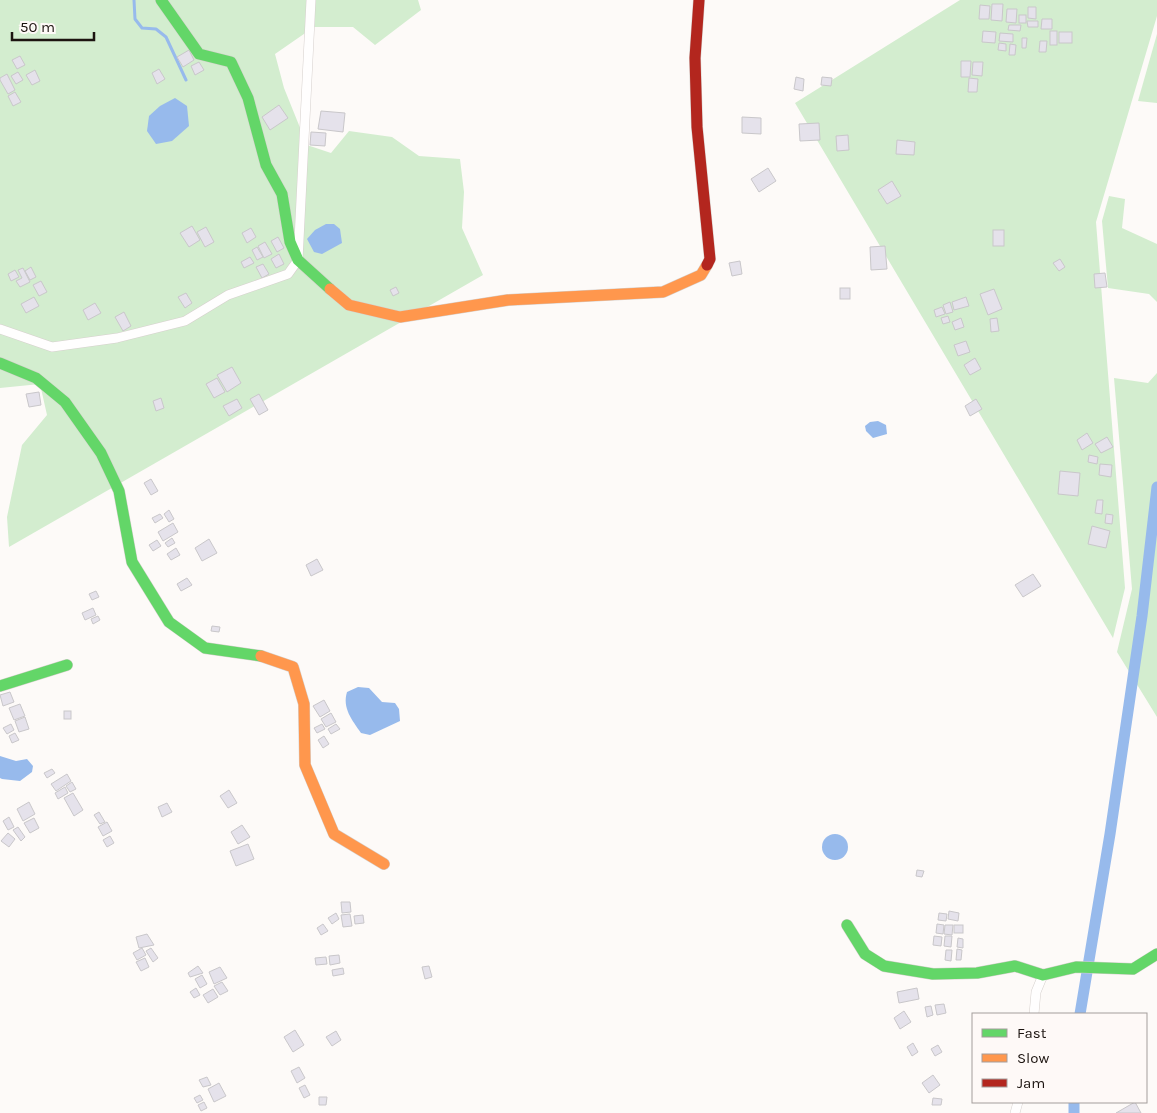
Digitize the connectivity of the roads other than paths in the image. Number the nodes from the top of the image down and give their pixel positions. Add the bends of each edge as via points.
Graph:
1 (161, 0) edge
2 (311, 0) edge
3 (699, 0) edge
4 (298, 260) junction
5 (0, 329) edge
6 (0, 363) edge
7 (67, 665) dead end
8 (0, 686) edge
9 (384, 864) dead end
10 (847, 925) dead end
11 (1157, 954) edge
12 (1042, 975) junction
13 (1034, 1013) edge

1 - 4 street via 198,54 231,62 248,98 266,166 282,194 290,242
2 - 4 street
3 - 4 street via 695,58 697,127 710,258 701,275 663,292 508,300 400,318 349,305
4 - 5 street via 288,274 228,295 185,321 117,338 52,346
6 - 9 street via 36,378 66,402 101,453 118,491 132,562 169,622 205,648 253,653 294,667 304,704 305,765 334,834
7 - 8 street
10 - 12 street via 865,954 884,966 933,974 977,973 1015,966
11 - 12 street via 1132,969 1076,968
12 - 13 street

